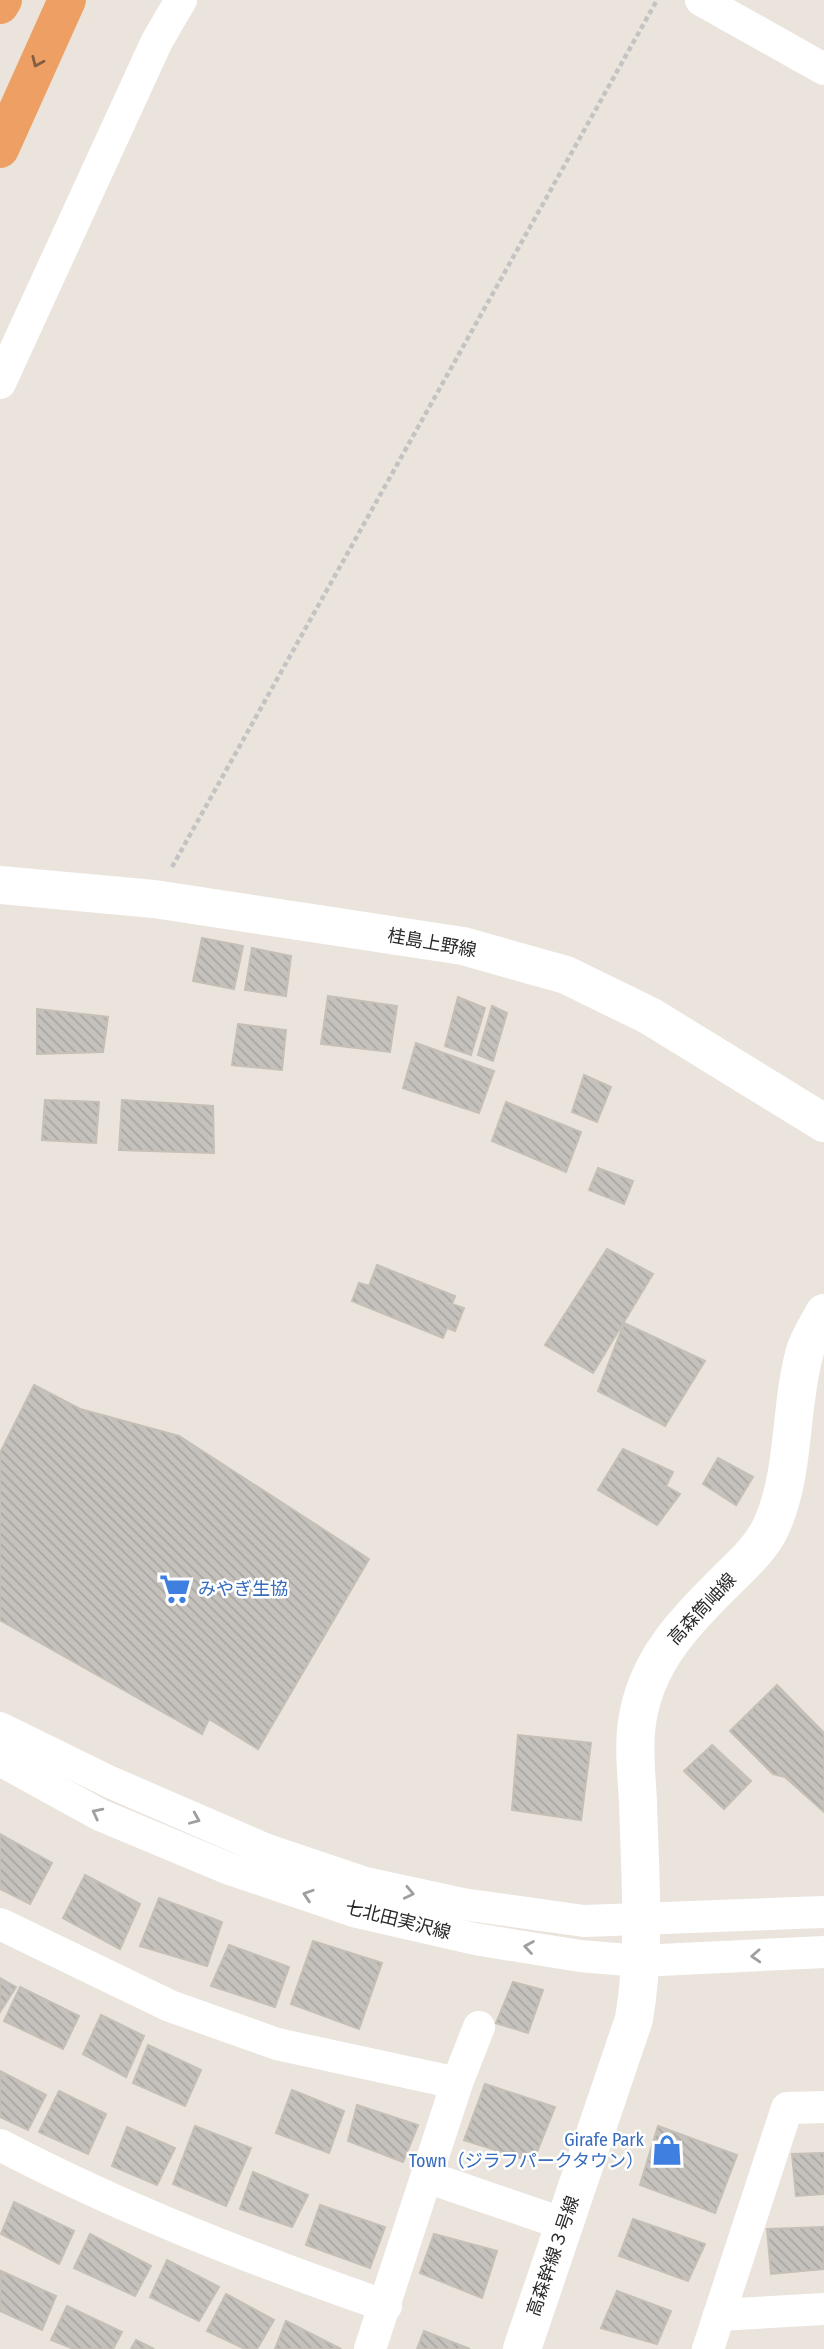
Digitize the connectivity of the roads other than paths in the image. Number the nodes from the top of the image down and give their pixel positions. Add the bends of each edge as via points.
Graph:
1 (3, 0) edge
2 (67, 0) edge
3 (181, 0) edge
4 (701, 0) edge
5 (0, 5) edge
6 (824, 69) edge
7 (0, 149) edge
8 (0, 383) edge
9 (0, 885) edge
10 (824, 1123) edge
11 (824, 1313) edge
12 (0, 1728) edge
13 (0, 1760) edge
14 (824, 1912) edge
15 (640, 1919) junction
16 (0, 1924) edge
17 (824, 1952) edge
18 (639, 1961) junction
19 (479, 2027) dead end
20 (457, 2083) junction
21 (824, 2107) edge
22 (0, 2145) edge
23 (427, 2177) junction
24 (564, 2224) junction
25 (386, 2306) junction
26 (824, 2309) edge
27 (719, 2315) junction
28 (370, 2349) edge
29 (522, 2349) edge
30 (708, 2349) edge

1 - 5 highway
2 -> 7 highway
3 - 8 street via 151,54
4 - 6 street
9 - 10 street, 桂島上野線 via 154,899 463,946 566,975 650,1016
11 - 15 street, 高森筒岫線 via 806,1348 784,1489 771,1528 752,1556 667,1645 646,1681 636,1725
12 -> 15 street via 267,1850 365,1883 461,1904 584,1921
18 -> 13 street, 七北田実沢線 via 475,1938 357,1912 227,1868 100,1815
14 - 15 street
15 - 18 street, 高森幹線３号線
16 - 20 street via 170,2006 277,2044
17 -> 18 street, 七北田実沢線
18 - 24 street, 高森幹線３号線 via 634,2019
19 - 20 street
20 - 23 street
21 - 27 street via 787,2108
22 - 25 street via 63,2179 167,2223
23 - 24 street
23 - 25 street
24 - 29 street, 高森幹線３号線
25 - 28 street
26 - 27 street
27 - 30 street

